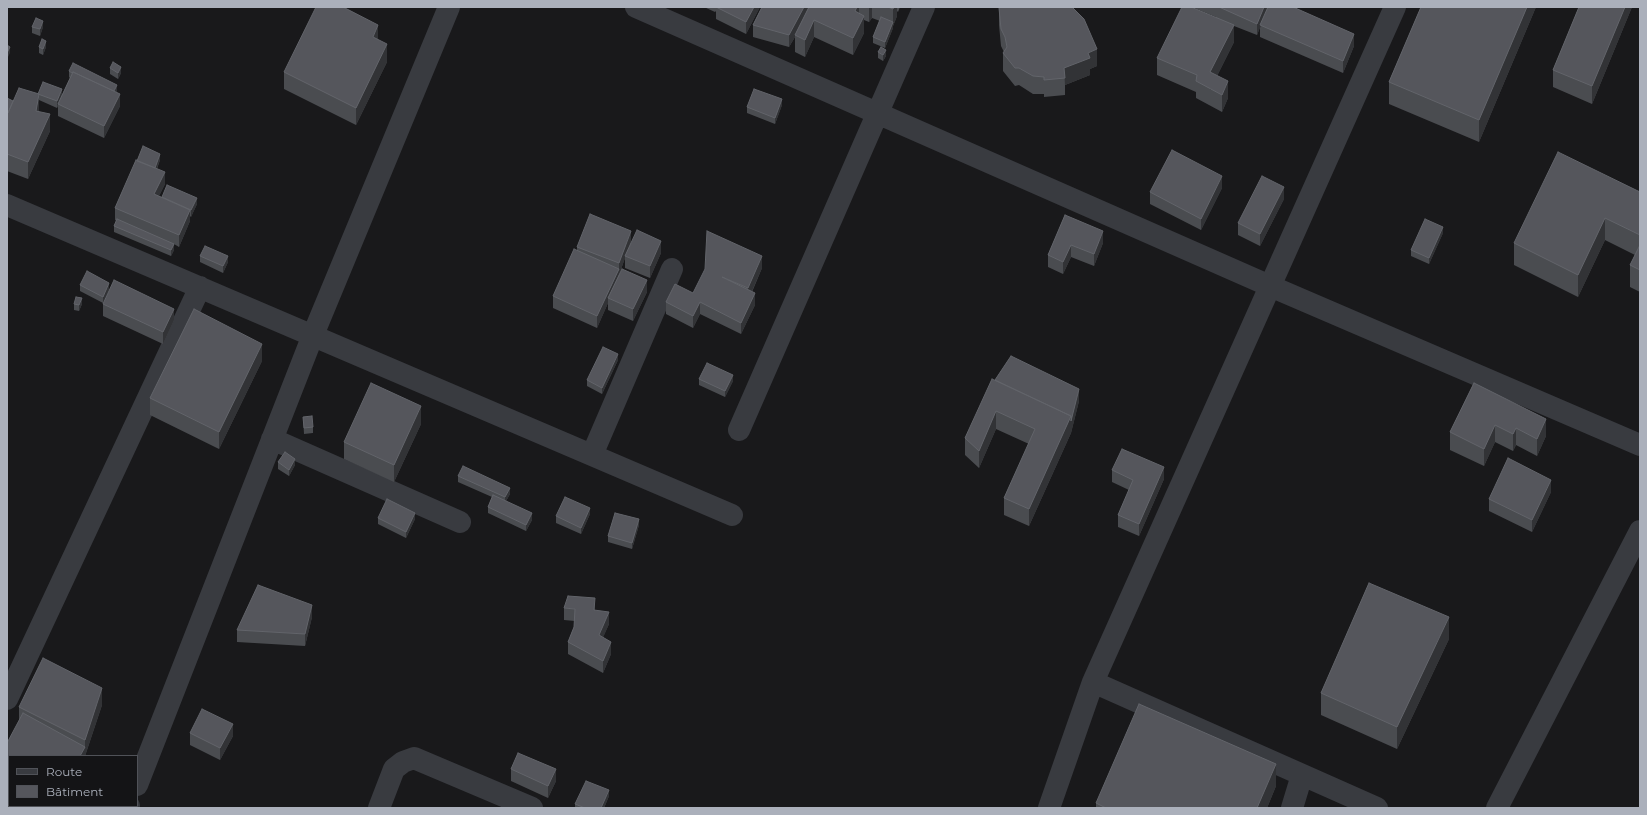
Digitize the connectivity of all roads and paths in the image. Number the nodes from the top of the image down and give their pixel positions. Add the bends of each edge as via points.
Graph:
1 (450, 7) edge
2 (636, 7) edge
3 (924, 7) edge
4 (1395, 7) edge
5 (878, 113) junction
6 (7, 205) edge
7 (672, 268) dead end
8 (1270, 286) junction
9 (200, 287) junction
10 (313, 335) junction
11 (739, 430) dead end
12 (272, 439) junction
13 (1640, 445) edge
14 (592, 455) junction
15 (732, 515) dead end
16 (460, 522) dead end
17 (1640, 531) edge
18 (1093, 682) junction
19 (8, 692) edge
20 (1302, 775) junction
21 (138, 782) edge
22 (379, 808) edge
23 (532, 808) edge
24 (1049, 808) edge
25 (1292, 808) edge
26 (1376, 808) edge
27 (1497, 808) edge

1 - 10 street
2 - 5 street
3 - 5 street
4 - 8 street
5 - 8 street
5 - 11 street
6 - 9 street
7 - 14 street
8 - 13 street
8 - 18 street
9 - 10 street
9 - 19 street
10 - 12 street
10 - 14 street
12 - 16 street
12 - 21 street
14 - 15 street
17 - 27 street
18 - 20 street
18 - 24 street
20 - 25 street
20 - 26 street
22 - 23 street via 394,769 414,758

